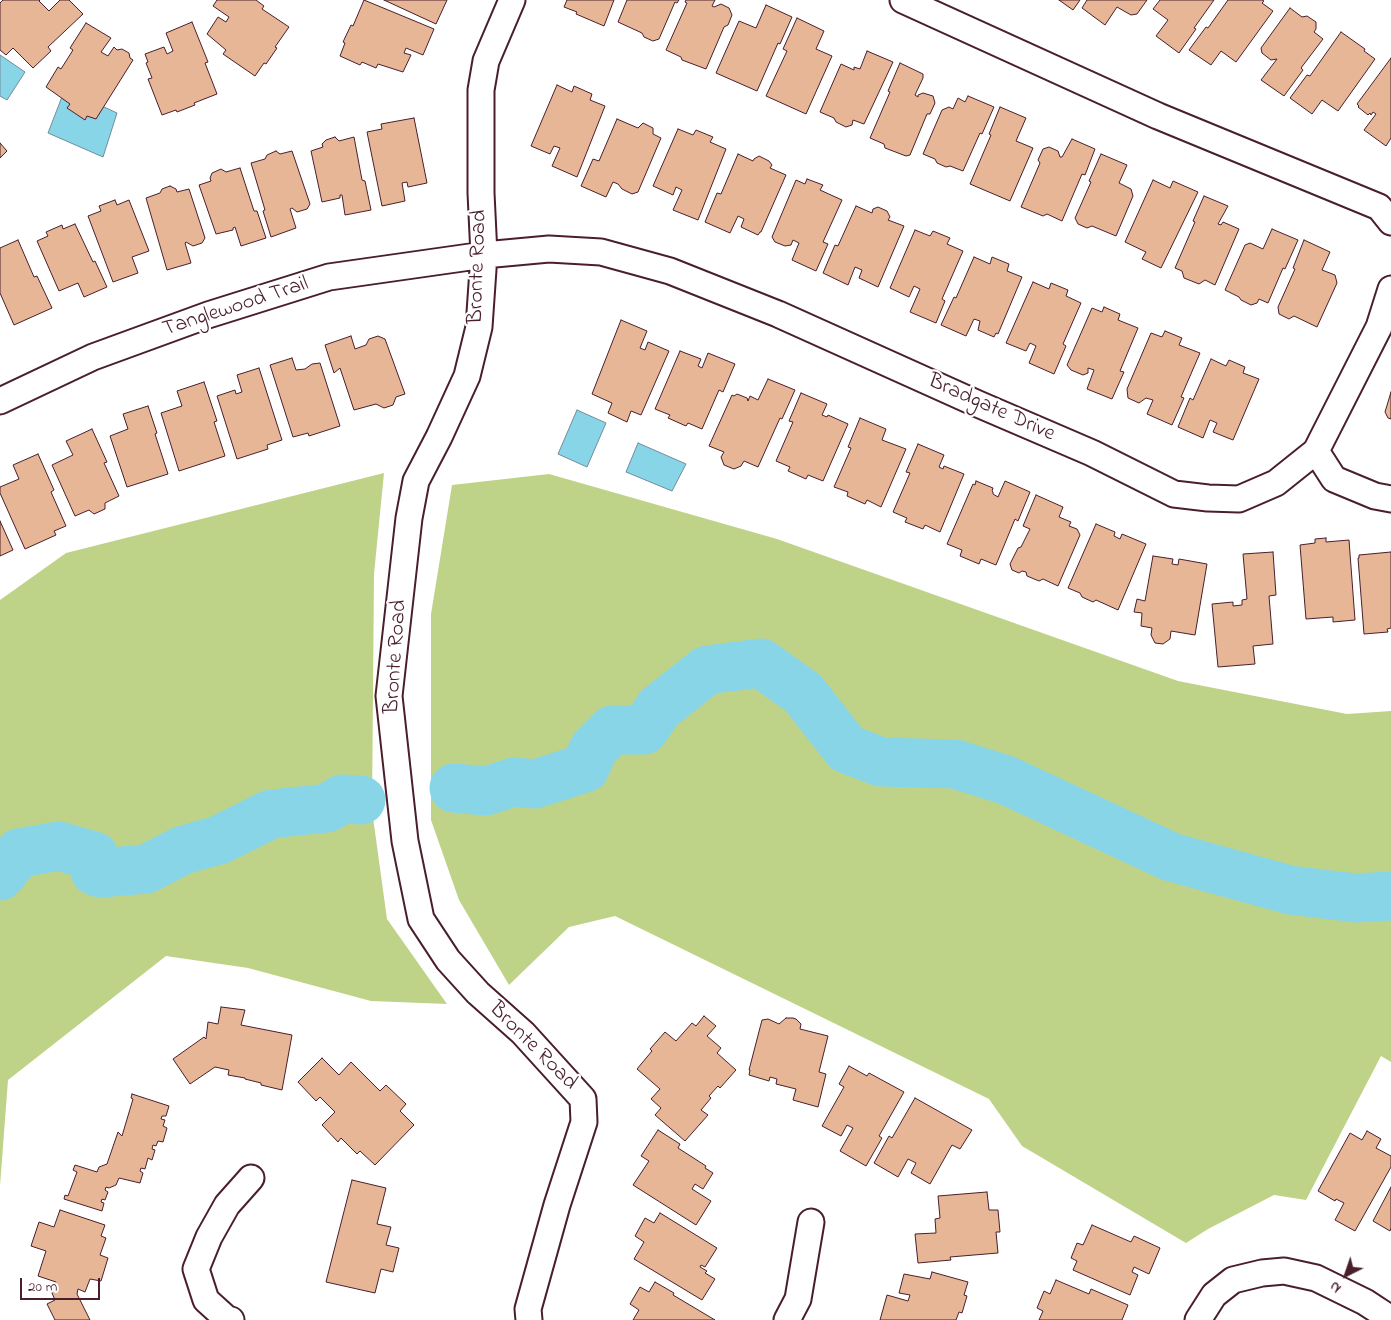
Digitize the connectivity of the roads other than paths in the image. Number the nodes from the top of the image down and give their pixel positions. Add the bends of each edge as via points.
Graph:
1 (512, 0) edge
2 (903, 0) edge
3 (1391, 222) edge
4 (484, 255) junction
5 (1391, 289) edge
6 (0, 400) edge
7 (1316, 451) junction
8 (1391, 499) edge
9 (251, 1178) dead end
10 (811, 1222) dead end
11 (1391, 1319) edge
12 (230, 1320) edge
13 (529, 1320) edge
14 (787, 1320) edge
15 (1198, 1320) edge

1 - 4 street, Bronte Road via 486,61 482,90
2 - 3 street via 1158,116 1379,208
4 - 6 street, Tanglewood Trail via 328,277 208,315 93,357
4 - 7 street, Bradgate Drive via 549,249 601,252 670,271 778,314 1092,452 1174,494 1240,499 1276,483
4 - 13 street, Bronte Road via 479,327 467,376 416,481 389,696 405,841 421,919 448,960 478,993 523,1033 583,1099 584,1122 528,1310
5 - 7 street, Bradgate Drive via 1379,327
7 - 8 street via 1334,479
9 - 12 street via 227,1205 196,1269 206,1300
10 - 14 street via 798,1299
11 - 15 street via 1316,1278 1284,1271 1233,1280 1214,1295

